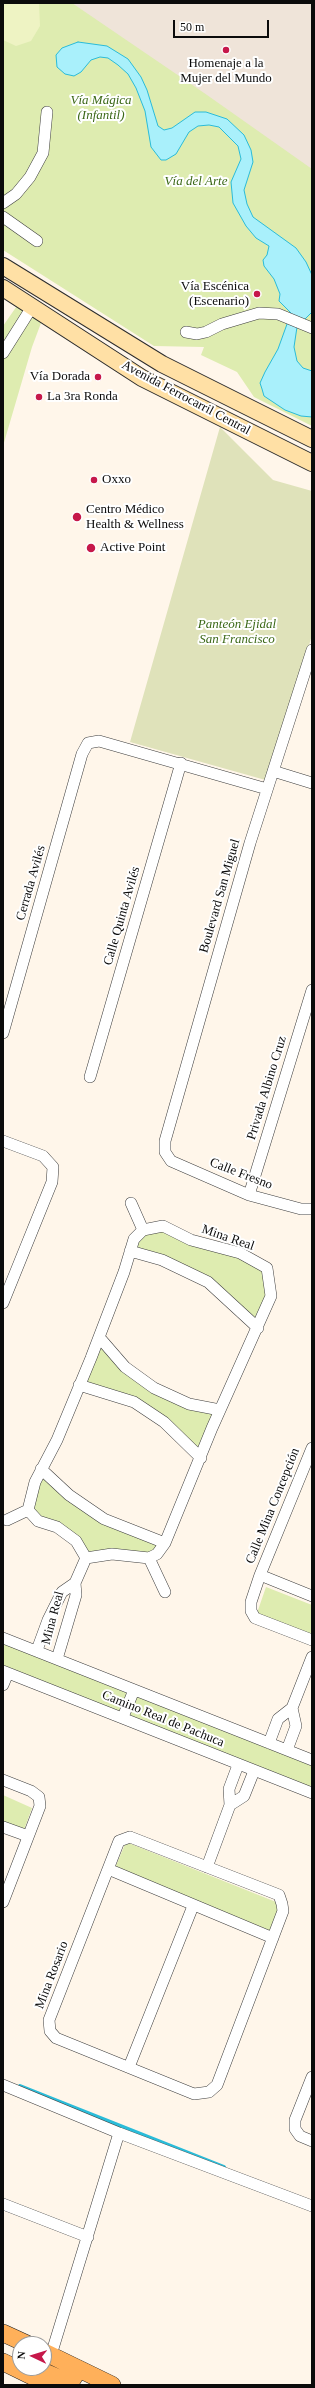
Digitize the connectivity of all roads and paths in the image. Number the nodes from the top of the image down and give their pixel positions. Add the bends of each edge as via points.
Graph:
1 (47, 112) dead end
2 (3, 203) edge
3 (3, 217) edge
4 (37, 241) dead end
5 (3, 266) edge
6 (3, 288) edge
7 (32, 307) junction
8 (312, 328) edge
9 (186, 332) dead end
10 (3, 353) edge
11 (312, 439) edge
12 (312, 463) edge
13 (312, 650) edge
14 (181, 763) junction
15 (273, 771) junction
16 (312, 783) edge
17 (267, 789) junction
18 (312, 990) edge
19 (3, 1033) edge
20 (90, 1077) dead end
21 (3, 1141) edge
22 (165, 1152) joint
23 (249, 1195) junction
24 (131, 1204) dead end
25 (312, 1209) edge
26 (143, 1230) junction
27 (130, 1251) junction
28 (3, 1303) edge
29 (258, 1328) junction
30 (99, 1337) junction
31 (80, 1385) junction
32 (220, 1410) junction
33 (312, 1448) edge
34 (201, 1458) junction
35 (41, 1469) junction
36 (28, 1510) junction
37 (7, 1520) dead end
38 (165, 1543) junction
39 (86, 1558) junction
40 (150, 1558) junction
41 (260, 1575) junction
42 (75, 1583) junction
43 (165, 1592) dead end
44 (312, 1596) edge
45 (3, 1638) edge
46 (312, 1640) edge
47 (37, 1650) junction
48 (312, 1657) edge
49 (56, 1659) junction
50 (6, 1672) edge
51 (3, 1685) edge
52 (134, 1690) junction
53 (292, 1708) junction
54 (123, 1717) junction
55 (269, 1743) junction
56 (287, 1750) junction
57 (312, 1760) edge
58 (238, 1765) junction
59 (254, 1771) junction
60 (3, 1780) edge
61 (312, 1794) edge
62 (230, 1805) junction
63 (3, 1827) edge
64 (28, 1836) junction
65 (207, 1867) junction
66 (108, 1869) junction
67 (3, 1902) edge
68 (193, 1906) junction
69 (273, 1938) junction
70 (129, 2067) junction
71 (312, 2077) edge
72 (3, 2085) edge
73 (119, 2132) junction
74 (312, 2141) edge
75 (3, 2204) edge
76 (312, 2206) edge
77 (88, 2237) junction
78 (52, 2340) edge
79 (52, 2356) edge
80 (3, 2362) edge
81 (79, 2369) junction
82 (52, 2375) edge
83 (50, 2385) edge
84 (112, 2385) edge

1 - 2 street via 43,153 30,177 16,194
3 - 4 street
5 - 11 street, Avenida Ferrocarril Central via 162,364
6 - 7 street, Avenida Ferrocarril Central
7 - 10 street
7 - 12 street, Avenida Ferrocarril Central via 142,378
8 - 9 street via 278,314 259,313 222,324 206,332
13 - 15 street, Boulevard San Miguel
14 - 17 street
14 - 19 street, Cerrada Avilés via 99,741 88,743 82,754
14 - 20 street, Calle Quinta Avilés
15 - 16 street
15 - 17 street, Boulevard San Miguel
17 - 22 street, Boulevard San Miguel via 165,1141
18 - 23 street, Privada Albino Cruz
21 - 28 street via 43,1156 53,1167 52,1182
22 - 23 street, Calle Fresno via 172,1161
23 - 25 street, Calle Fresno via 301,1209
24 - 26 street
26 - 27 street via 134,1239
26 - 29 street, Mina Real via 163,1226 190,1240 240,1253 267,1268 271,1296
27 - 29 street via 162,1260 208,1282
27 - 30 street
29 - 32 street, Mina Real
30 - 31 street
30 - 32 street via 125,1367 154,1388 189,1404
31 - 34 street via 134,1402 164,1422
31 - 35 street via 57,1440
32 - 34 street, Mina Real
33 - 41 street, Calle Mina Concepción
34 - 38 street, Mina Real
35 - 36 street via 34,1482
35 - 38 street via 69,1495 104,1518
36 - 37 street
36 - 39 street via 38,1521 57,1527 76,1541
38 - 40 street, Mina Real via 157,1554
39 - 40 street via 112,1554
39 - 42 street, Mina Real
40 - 43 street
41 - 44 street, Calle Mina Concepción
41 - 46 street, Calle Mina Concepción via 251,1602 250,1611 255,1618
42 - 47 street, Mina Real via 62,1592
42 - 49 street, Mina Real via 76,1595
45 - 47 street, Camino Real de Pachuca
47 - 49 street, Camino Real de Pachuca
48 - 53 street
49 - 52 street, Camino Real de Pachuca
50 - 51 street
50 - 54 street, Camino Real de Pachuca
52 - 54 street
52 - 55 street, Camino Real de Pachuca
53 - 55 street via 278,1719
53 - 56 street via 296,1726
54 - 58 street, Camino Real de Pachuca
55 - 56 street, Camino Real de Pachuca
56 - 57 street, Camino Real de Pachuca
58 - 59 street, Camino Real de Pachuca
58 - 62 street via 229,1789
59 - 61 street, Camino Real de Pachuca
59 - 62 street via 244,1796
60 - 64 street via 31,1791 39,1797 40,1806
62 - 65 street
63 - 64 street
64 - 67 street
65 - 66 street, Mina Rosario via 130,1837 119,1841
65 - 69 street, Mina Rosario via 279,1895 283,1912
66 - 68 street
66 - 70 street, Mina Rosario via 49,2020 50,2031 56,2038
68 - 69 street
68 - 70 street
69 - 70 street, Mina Rosario via 217,2085 209,2092 194,2094
71 - 74 street via 295,2120 295,2129 300,2136
72 - 73 street
73 - 76 street
73 - 77 street
75 - 77 street
77 - 78 street
79 - 81 main road
80 - 83 main road
81 - 82 main road via 72,2380 66,2381
81 - 84 main road

